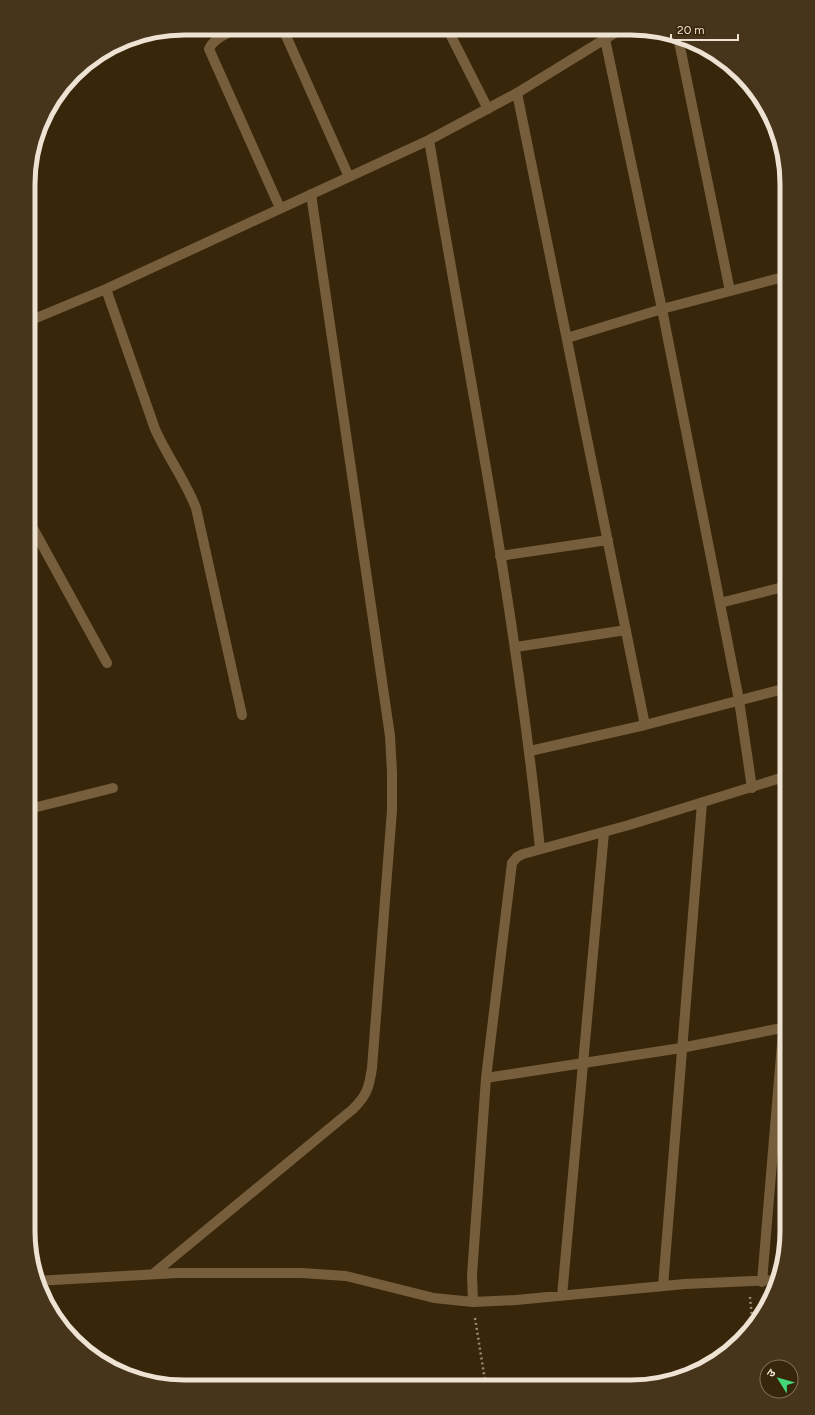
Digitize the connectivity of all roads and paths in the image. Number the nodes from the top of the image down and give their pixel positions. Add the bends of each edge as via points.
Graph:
1 (224, 35) edge
2 (286, 35) edge
3 (451, 35) edge
4 (611, 35) edge
5 (605, 38) junction
6 (679, 43) edge
7 (518, 93) junction
8 (488, 109) junction
9 (429, 140) junction
10 (349, 177) junction
11 (311, 194) junction
12 (280, 208) junction
13 (780, 278) edge
14 (106, 289) junction
15 (730, 291) junction
16 (662, 309) junction
17 (35, 319) edge
18 (567, 338) junction
19 (35, 532) edge
20 (608, 540) junction
21 (500, 556) junction
22 (780, 588) edge
23 (720, 603) junction
24 (626, 630) junction
25 (516, 647) junction
26 (107, 663) dead end
27 (780, 690) edge
28 (739, 700) junction
29 (242, 716) dead end
30 (645, 725) junction
31 (530, 751) junction
32 (780, 778) edge
33 (113, 788) dead end
34 (752, 788) junction
35 (702, 803) junction
36 (35, 806) edge
37 (604, 832) junction
38 (540, 849) junction
39 (780, 1028) edge
40 (681, 1048) junction
41 (583, 1062) junction
42 (486, 1078) junction
43 (780, 1082) edge
44 (153, 1274) junction
45 (44, 1281) edge
46 (771, 1281) edge
47 (749, 1282) junction
48 (762, 1282) junction
49 (663, 1286) junction
50 (562, 1296) junction
51 (473, 1302) junction
52 (752, 1318) edge
53 (485, 1380) edge

1 - 12 street via 211,43 208,49
2 - 10 street
3 - 8 street
4 - 5 street
5 - 7 street
5 - 16 street
6 - 15 street
7 - 8 street
7 - 18 street
8 - 9 street
9 - 10 street
9 - 21 street
10 - 11 street
11 - 12 street
11 - 44 street via 390,736 392,810 372,1068 365,1096 353,1109
12 - 14 street
13 - 15 street
14 - 17 street
14 - 29 street via 155,429 188,487 196,508
15 - 16 street
16 - 18 street
16 - 23 street
18 - 20 street
19 - 26 street
20 - 21 street
20 - 24 street
21 - 25 street
22 - 23 street
23 - 28 street
24 - 25 street
24 - 30 street
25 - 31 street
27 - 28 street
28 - 30 street
28 - 34 street
30 - 31 street
31 - 38 street
32 - 34 street
33 - 36 street
34 - 35 street
35 - 37 street
35 - 40 street
37 - 38 street
37 - 41 street
38 - 42 street via 517,857 512,863
39 - 40 street
40 - 41 street
40 - 49 street
41 - 42 street
41 - 50 street
42 - 51 street via 472,1276
43 - 48 street
44 - 45 street
44 - 51 street via 302,1273 346,1276 434,1298
46 - 48 street
47 - 48 street
47 - 49 street
47 - 52 path
49 - 50 street
50 - 51 street
51 - 53 path

